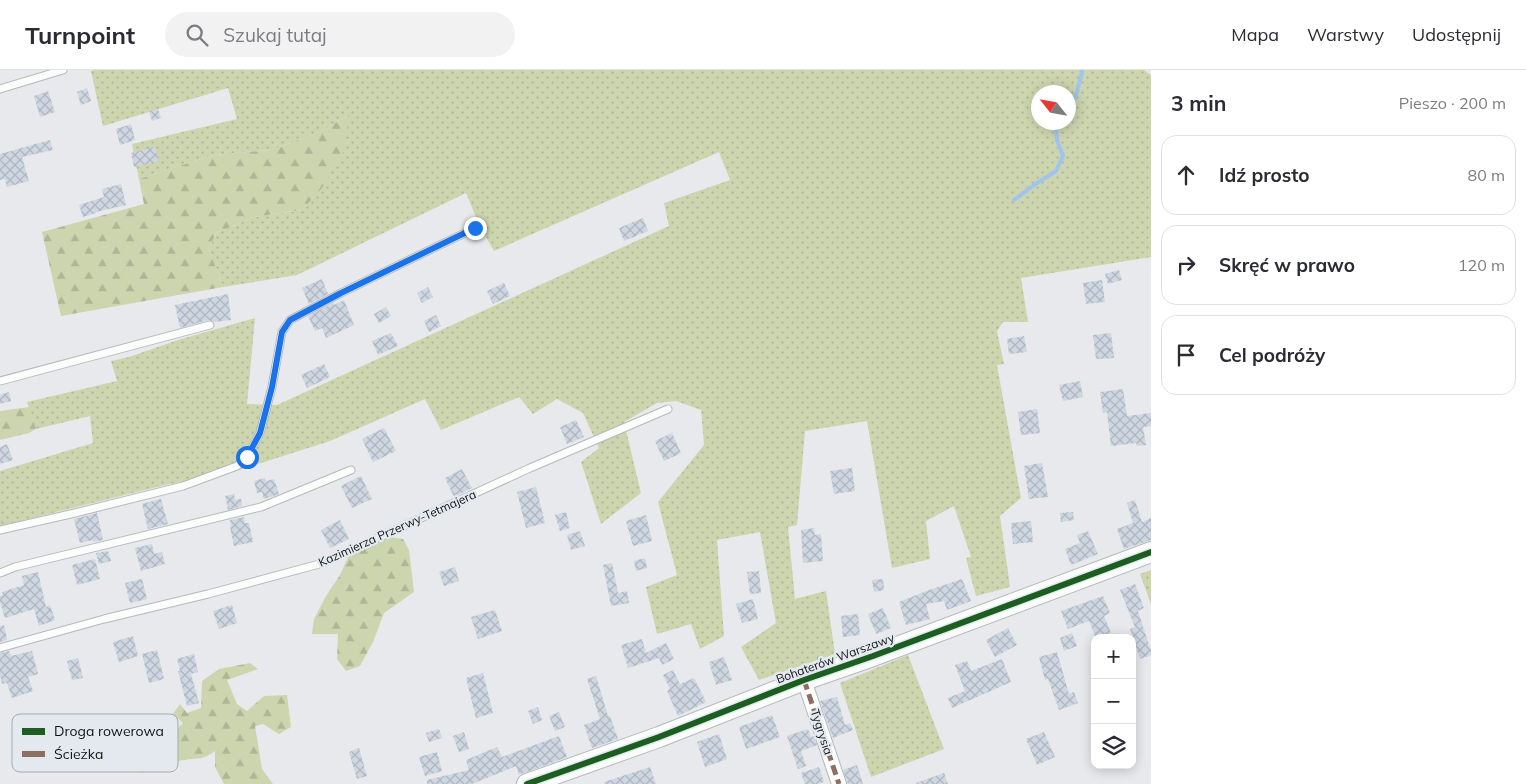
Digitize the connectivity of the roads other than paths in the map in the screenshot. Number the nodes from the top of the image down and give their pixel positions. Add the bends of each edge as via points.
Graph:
1 (63, 70) edge
2 (0, 89) edge
3 (475, 228) dead end
4 (210, 325) dead end
5 (0, 381) edge
6 (668, 408) dead end
7 (351, 470) dead end
8 (0, 530) edge
9 (1151, 552) edge
10 (0, 572) edge
11 (0, 648) edge
12 (804, 680) junction
13 (527, 784) edge
14 (839, 784) edge

1 - 2 lane
3 - 8 lane via 290,320 282,332 260,433 247,457 237,466 183,486
4 - 5 lane
6 - 11 lane, Kazimierza Przerwy-Tetmajera via 323,563
7 - 10 lane via 261,507
9 - 12 street, Bohaterów Warszawy
12 - 13 street, Bohaterów Warszawy
12 - 14 street, Tygrysia

